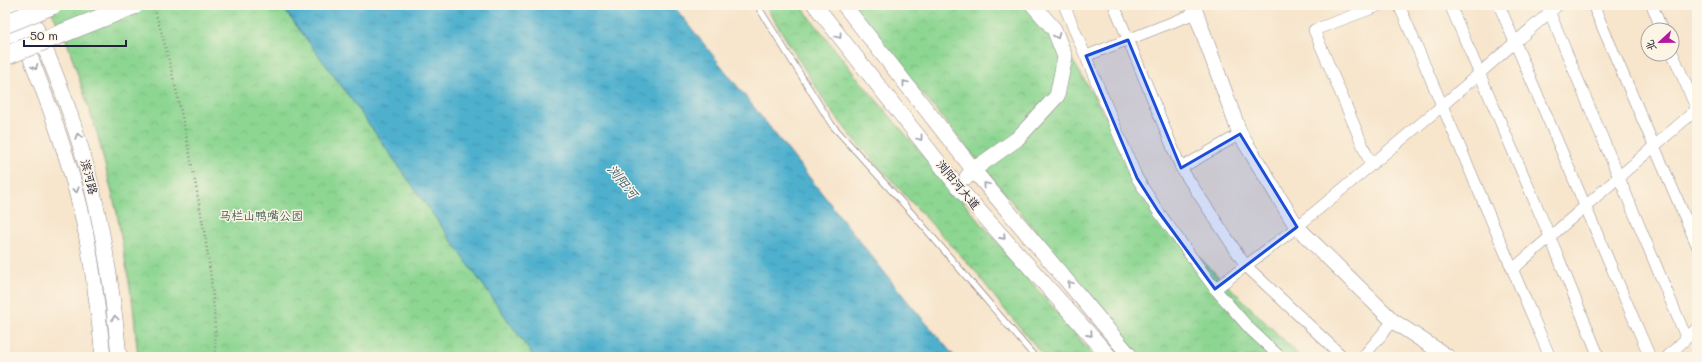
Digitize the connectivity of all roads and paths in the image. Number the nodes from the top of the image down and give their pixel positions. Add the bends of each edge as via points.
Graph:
1 (26, 5) edge
2 (52, 5) edge
3 (134, 5) edge
4 (153, 5) edge
5 (757, 5) edge
6 (815, 5) edge
7 (844, 5) edge
8 (1033, 5) edge
9 (1064, 5) edge
10 (1114, 5) edge
11 (1381, 5) edge
12 (1399, 5) edge
13 (1450, 5) edge
14 (1499, 5) edge
15 (1593, 5) edge
16 (1652, 5) edge
17 (10, 6) edge
18 (1551, 7) edge
19 (1195, 9) edge
20 (1659, 22) edge
21 (5, 24) edge
22 (37, 28) junction
23 (21, 34) junction
24 (1128, 40) junction
25 (5, 41) edge
26 (1515, 42) junction
27 (5, 56) edge
28 (1086, 56) junction
29 (1676, 62) edge
30 (1478, 73) junction
31 (1443, 105) junction
32 (1697, 109) edge
33 (1240, 134) junction
34 (1655, 146) junction
35 (1371, 165) junction
36 (1181, 168) junction
37 (974, 170) junction
38 (1619, 178) junction
39 (958, 187) junction
40 (1586, 206) junction
41 (1297, 228) junction
42 (1550, 237) junction
43 (1697, 245) edge
44 (1246, 266) junction
45 (1513, 269) junction
46 (1215, 289) junction
47 (1393, 320) junction
48 (1697, 328) edge
49 (1686, 337) junction
50 (103, 357) edge
51 (119, 357) edge
52 (215, 357) edge
53 (1034, 357) edge
54 (1110, 357) edge
55 (1131, 357) edge
56 (1280, 357) edge
57 (1343, 357) edge
58 (1363, 357) edge
59 (1448, 357) edge
60 (1550, 357) edge
61 (1599, 357) edge
62 (1650, 357) edge
63 (1667, 357) edge

1 - 22 street, 滨河路
2 - 21 highway, bridge
3 - 27 highway, bridge
4 - 52 path via 181,110 205,234 216,332
5 - 53 lane via 832,125 918,220
6 -> 39 street, 浏阳河大道
37 -> 7 street, 浏阳河大道
8 -> 37 street via 1054,29 1065,57 1057,96 1017,139
9 - 28 street
10 - 24 street
11 - 35 street via 1314,30
12 - 31 street
13 - 30 street
14 - 26 street
15 - 34 street
16 - 20 street
17 - 23 street, 滨河路
18 - 26 street
18 - 38 street
19 - 24 street
19 - 33 street
22 - 23 street
51 -> 22 street, 滨河路 via 108,272 86,166 57,78
23 - 25 street
23 -> 50 street, 滨河路 via 41,81 81,208 94,280
24 - 28 street
24 - 36 street
26 - 30 street
26 - 40 street
28 - 46 street via 1137,178
29 - 32 street
30 - 31 street
30 - 42 street
31 - 35 street
31 - 45 street
32 - 34 street
33 - 36 street
33 - 41 street
34 - 38 street
34 - 43 street
35 - 41 street
36 - 44 street
37 - 39 street
55 -> 37 street, 浏阳河大道
38 - 40 street
38 - 49 street
39 -> 54 street, 浏阳河大道
40 - 42 street
40 - 62 street
41 - 44 street
41 - 47 street
42 - 45 street
42 - 61 street
44 - 46 street
44 - 57 street
45 - 60 street
46 - 56 street via 1250,329
47 - 58 street
47 - 59 street
48 - 49 street
49 - 63 street

